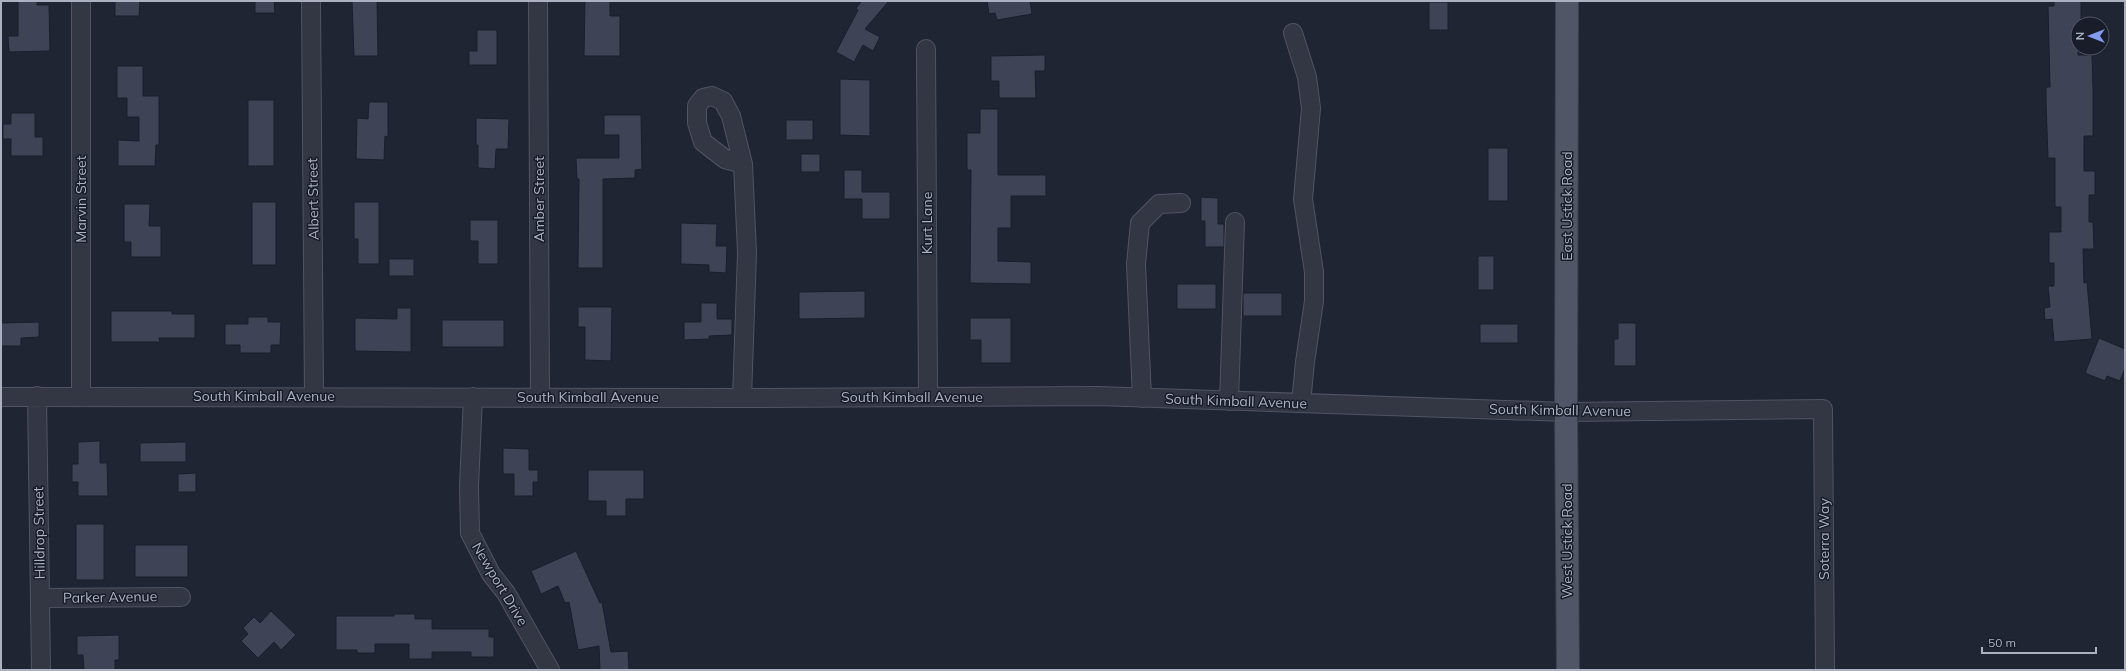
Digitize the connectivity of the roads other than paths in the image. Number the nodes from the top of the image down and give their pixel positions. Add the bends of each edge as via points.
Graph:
1 (81, 1) edge
2 (311, 1) edge
3 (538, 1) edge
4 (1567, 1) edge
5 (1293, 34) dead end
6 (926, 49) dead end
7 (743, 164) dead end
8 (1181, 203) dead end
9 (1235, 222) dead end
10 (37, 396) junction
11 (81, 396) junction
12 (314, 396) junction
13 (1, 397) edge
14 (473, 397) junction
15 (540, 397) junction
16 (928, 397) junction
17 (742, 398) junction
18 (1142, 398) junction
19 (1229, 401) junction
20 (1301, 403) junction
21 (1823, 409) joint
22 (1566, 412) junction
23 (181, 597) dead end
24 (40, 598) junction
25 (41, 670) edge
26 (550, 670) edge
27 (1568, 670) edge
28 (1825, 670) edge

1 - 11 street, Marvin Street
2 - 12 street, Albert Street
3 - 15 street, Amber Street
4 - 22 main road, East Ustick Road
5 - 20 street via 1307,77 1311,108 1303,198 1314,272 1314,301
6 - 16 street, Kurt Lane
7 - 17 street via 747,253
8 - 18 street via 1159,204 1140,223 1136,264
9 - 19 street
10 - 11 street, South Kimball Avenue
10 - 13 street, South Kimball Avenue
10 - 24 street, Hilldrop Street
11 - 12 street, South Kimball Avenue
12 - 14 street, South Kimball Avenue
14 - 15 street, South Kimball Avenue
14 - 26 street, Newport Drive via 469,486 470,533 491,574 506,593
15 - 17 street, South Kimball Avenue
16 - 17 street, South Kimball Avenue
16 - 18 street, South Kimball Avenue
18 - 19 street, South Kimball Avenue
19 - 20 street, South Kimball Avenue
20 - 22 street, South Kimball Avenue
21 - 22 street, South Kimball Avenue
21 - 28 street, Soterra Way
22 - 27 main road, West Ustick Road
23 - 24 street, Parker Avenue
24 - 25 street, Hilldrop Street

